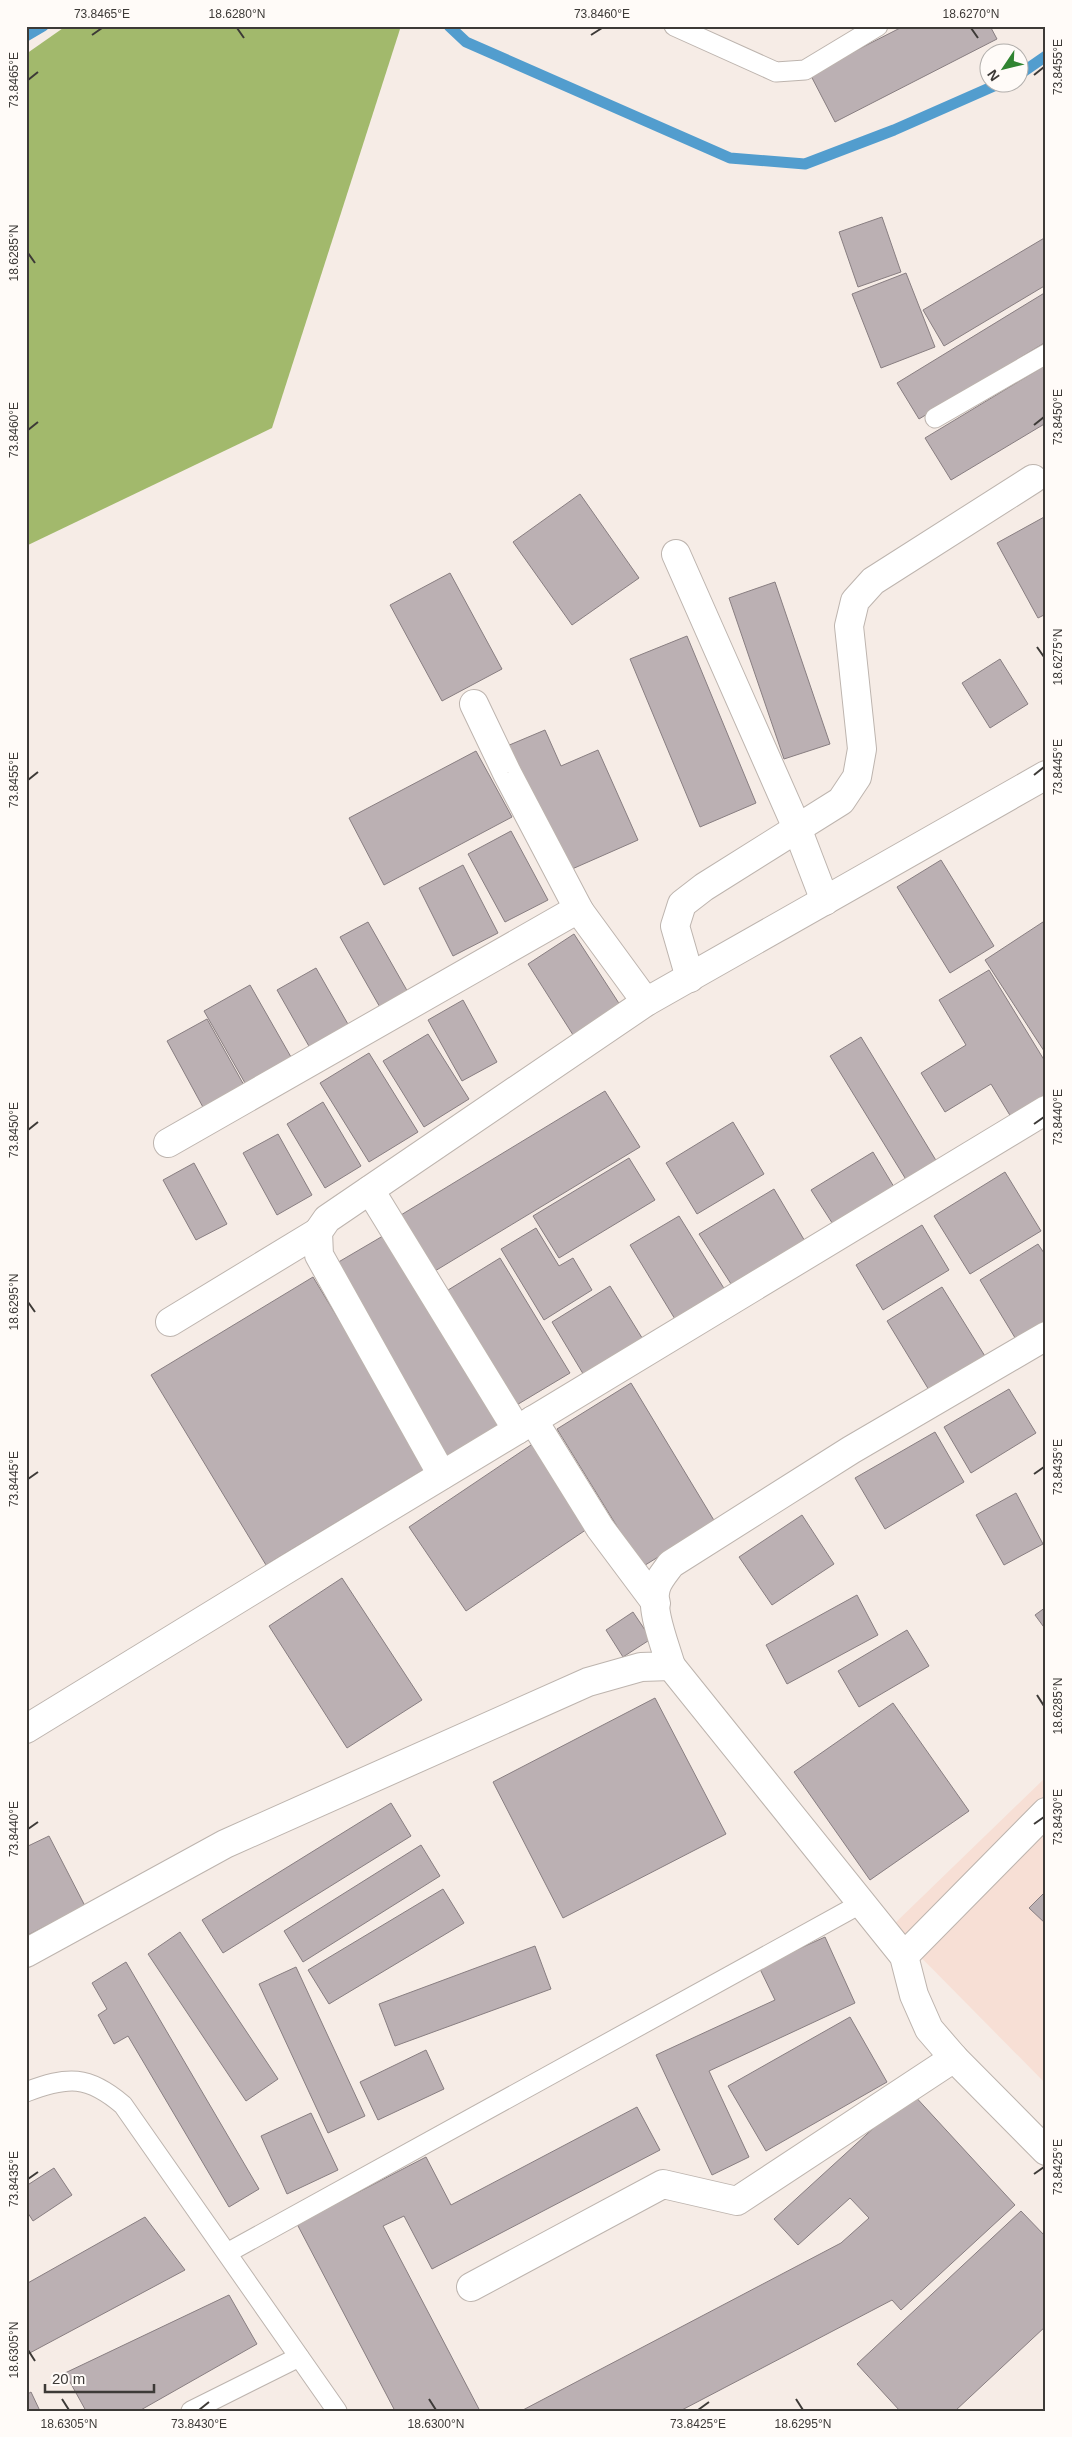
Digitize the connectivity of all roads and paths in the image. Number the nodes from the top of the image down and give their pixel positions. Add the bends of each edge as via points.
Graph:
1 (674, 26) edge
2 (878, 26) edge
3 (1046, 354) edge
4 (935, 418) dead end
5 (1033, 479) dead end
6 (676, 554) dead end
7 (474, 704) dead end
8 (1046, 775) edge
9 (797, 828) junction
10 (825, 901) junction
11 (580, 912) junction
12 (690, 978) junction
13 (646, 1002) junction
14 (1046, 1110) edge
15 (168, 1144) dead end
16 (370, 1190) junction
17 (318, 1232) junction
18 (170, 1322) dead end
19 (1046, 1336) edge
20 (525, 1425) junction
21 (442, 1475) junction
22 (656, 1603) junction
23 (671, 1666) junction
24 (26, 1729) edge
25 (1046, 1812) edge
26 (862, 1903) junction
27 (26, 1953) edge
28 (904, 1956) junction
29 (954, 2058) junction
30 (26, 2092) edge
31 (1046, 2151) edge
32 (226, 2253) junction
33 (471, 2287) dead end
34 (299, 2357) junction
35 (191, 2411) edge
36 (337, 2411) edge

1 - 2 lane via 776,72 805,70
3 - 4 lane
5 - 9 street via 873,581 854,601 849,626 862,749 857,777 841,801
6 - 9 street
7 - 11 street
8 - 10 street
9 - 10 street
9 - 12 street via 682,904 674,926
10 - 12 street
11 - 13 street
11 - 15 street via 578,909
12 - 13 street
13 - 16 street
14 - 20 street
16 - 17 street via 327,1219
16 - 20 street
17 - 18 street
17 - 21 street via 319,1255
19 - 22 street via 851,1450 671,1564 656,1588
20 - 21 street
20 - 22 street
21 - 24 street
22 - 23 street
23 - 26 street
23 - 27 street via 641,1667 588,1682 561,1694 225,1844
25 - 28 street
26 - 28 street
26 - 32 lane
28 - 29 street via 914,1995 929,2029
29 - 31 street
29 - 33 street via 737,2201 663,2184
30 - 32 lane via 80,2080 106,2091 123,2105
32 - 34 lane
34 - 35 lane
34 - 36 lane

